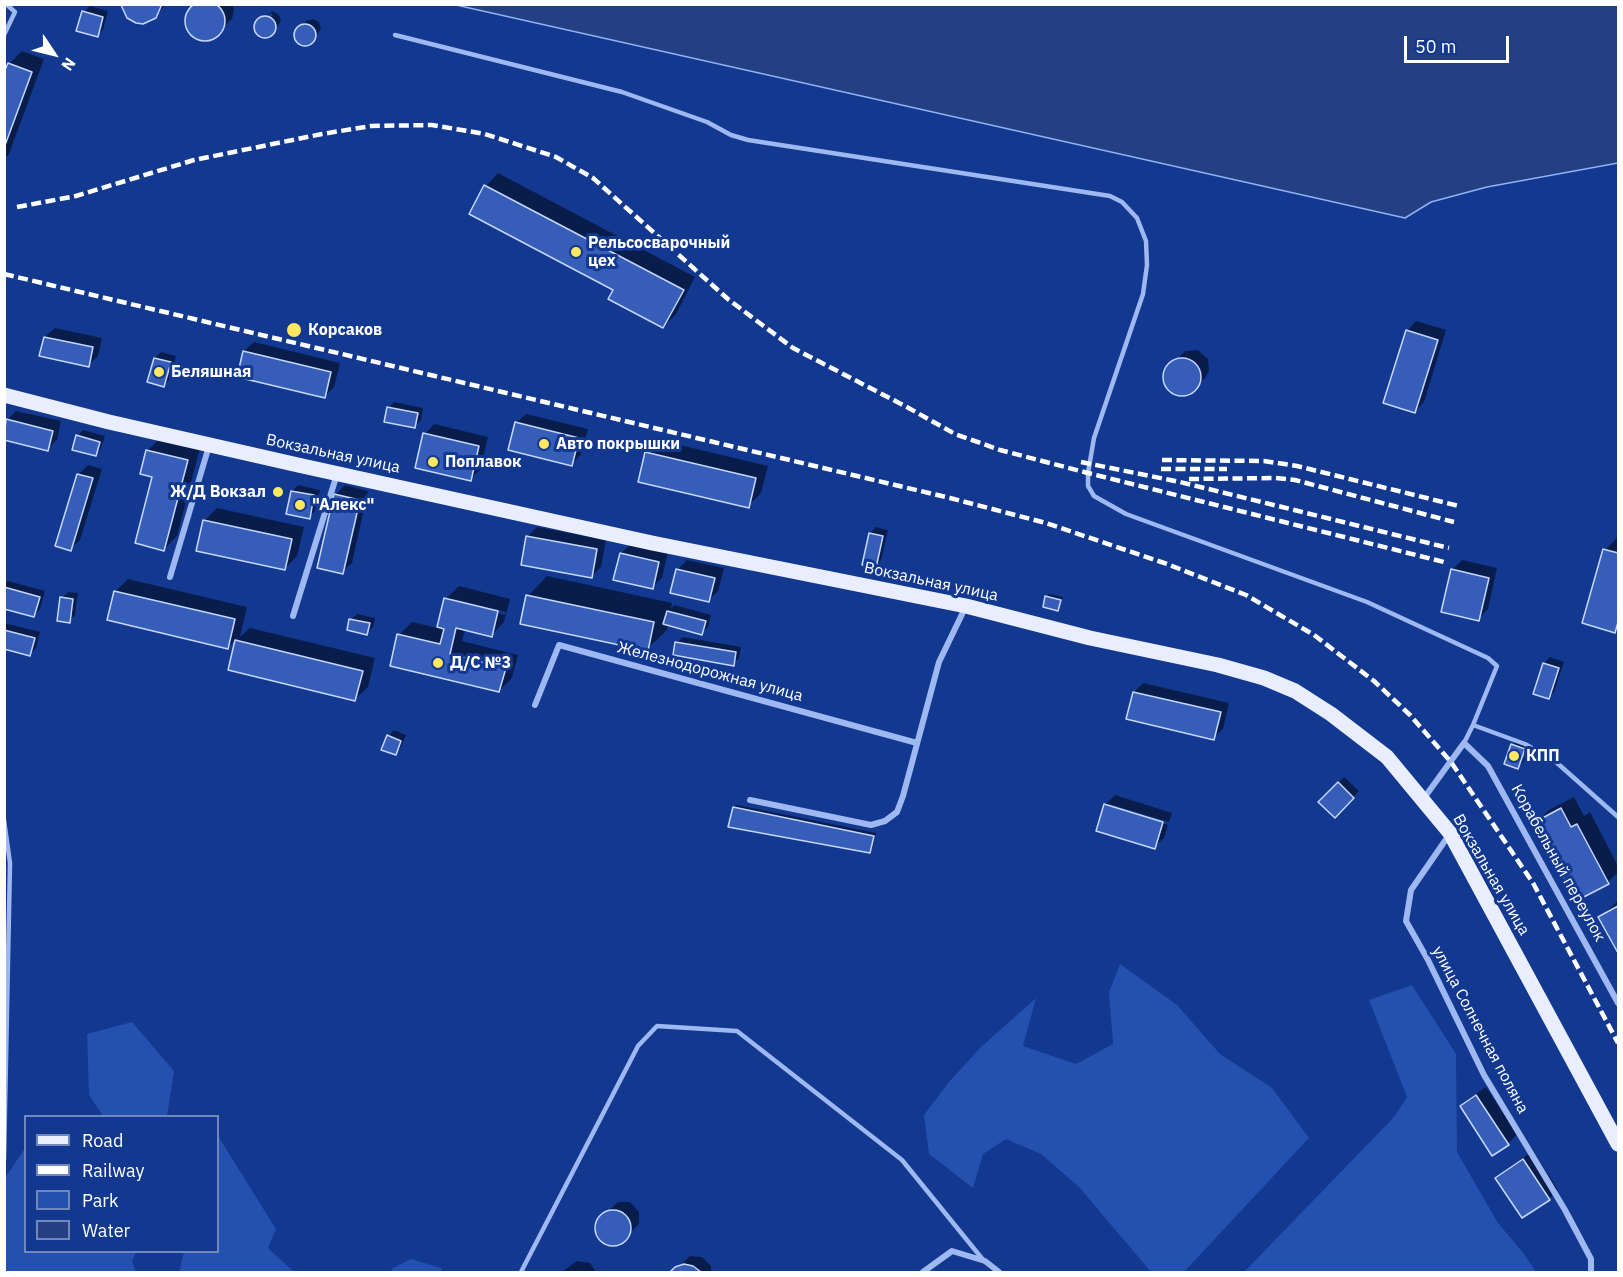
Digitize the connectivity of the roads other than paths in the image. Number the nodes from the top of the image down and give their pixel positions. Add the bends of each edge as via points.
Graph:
1 (6, 4) edge
2 (4, 35) edge
3 (395, 35) dead end
4 (4, 395) edge
5 (209, 445) junction
6 (337, 474) junction
7 (170, 577) dead end
8 (966, 606) junction
9 (293, 616) dead end
10 (535, 705) dead end
11 (1473, 726) junction
12 (917, 743) junction
13 (1464, 744) junction
14 (1423, 799) junction
15 (750, 800) dead end
16 (1618, 817) edge
17 (4, 820) edge
18 (1450, 833) junction
19 (1618, 1003) edge
20 (1618, 1144) edge
21 (4, 1159) edge
22 (985, 1261) junction
23 (521, 1272) edge
24 (923, 1272) edge
25 (999, 1272) edge
26 (1591, 1272) edge

1 - 2 lane via 15,12
3 - 11 lane via 622,92 748,140 1110,196 1122,202 1137,218 1146,241 1148,266 1143,294 1094,438 1088,472 1088,486 1094,496 1126,514 1367,602 1488,658 1497,666
4 - 5 main road, Вокзальная улица
5 - 6 main road, Вокзальная улица
5 - 7 street
6 - 8 main road, Вокзальная улица
6 - 9 street
8 - 12 street via 939,662
8 - 14 main road, Вокзальная улица via 1264,678 1295,692 1357,733 1387,757
10 - 12 street, Железнодорожная улица via 559,645
11 - 13 lane
11 - 16 lane via 1525,744 1556,762
12 - 15 street via 897,812 885,821 872,825
13 - 14 street
13 - 19 street, Корабельный переулок via 1488,766
14 - 18 main road, Вокзальная улица
17 - 21 lane via 10,863
18 - 20 main road, Вокзальная улица
18 - 26 street, улица Солнечная поляна via 1411,890 1406,921 1484,1075 1566,1210 1590,1259
22 - 23 lane via 902,1160 737,1030 657,1026 638,1046
22 - 24 street via 952,1251
22 - 25 street

